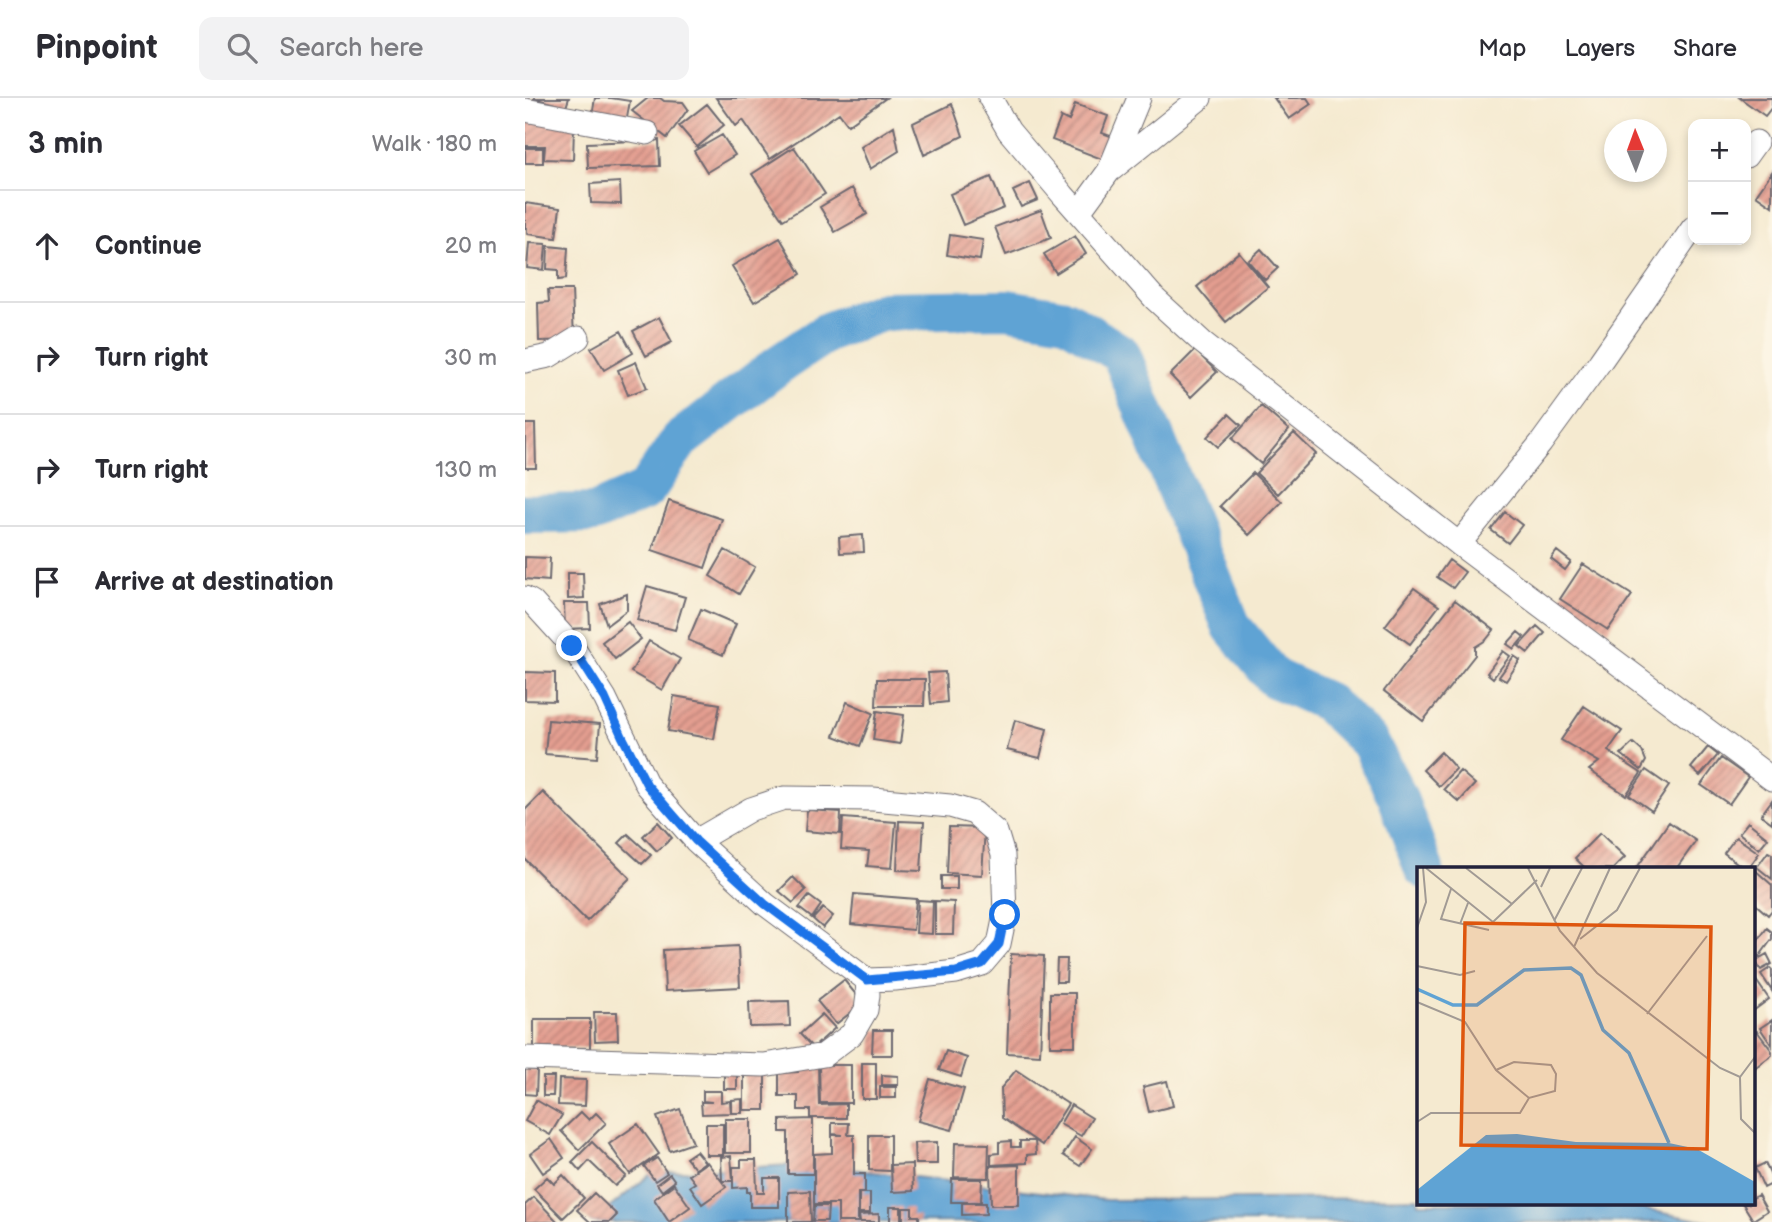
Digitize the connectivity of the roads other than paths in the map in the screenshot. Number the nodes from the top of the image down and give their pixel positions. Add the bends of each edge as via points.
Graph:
1 (990, 98) edge
2 (1139, 98) edge
3 (1200, 98) edge
4 (525, 110) edge
5 (647, 133) dead end
6 (1109, 172) junction
7 (1079, 212) junction
8 (1688, 235) edge
9 (578, 338) dead end
10 (525, 361) edge
11 (1459, 544) junction
12 (525, 598) edge
13 (1772, 779) edge
14 (696, 841) junction
15 (867, 980) junction
16 (525, 1058) edge

1 - 7 street via 1009,131
2 - 6 street
3 - 6 street
4 - 5 street
6 - 7 street
7 - 11 street via 1155,299 1202,342
8 - 11 street via 1541,443
9 - 10 street via 549,356
11 - 13 street
12 - 14 street via 572,646 605,698 647,785
14 - 15 street via 765,904
14 - 15 street via 751,809 784,798 873,799 950,806 974,813 996,832 1003,855 1005,915 999,944 982,964 956,972
15 - 16 street via 866,1010 852,1034 824,1055 764,1065

